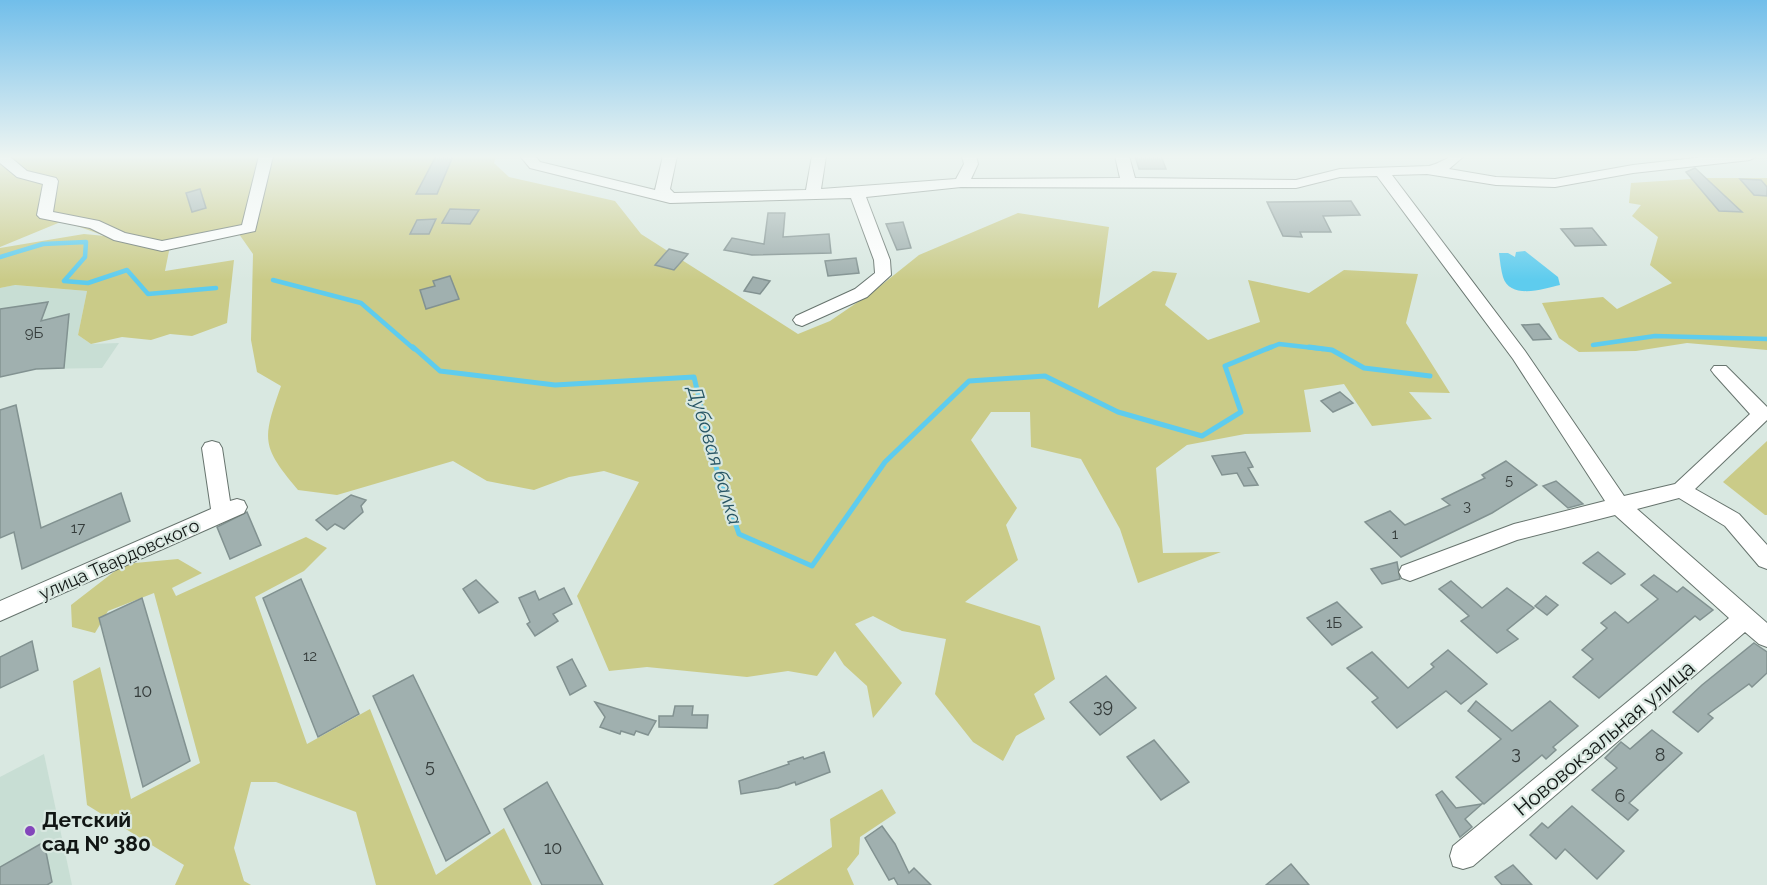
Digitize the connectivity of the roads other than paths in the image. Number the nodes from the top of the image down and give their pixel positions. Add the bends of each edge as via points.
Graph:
1 (48, 197) edge
2 (256, 197) edge
3 (690, 197) edge
4 (859, 197) edge
5 (1401, 197) edge
6 (670, 198) edge
7 (802, 320) dead end
8 (1720, 370) dead end
9 (212, 448) dead end
10 (1681, 490) junction
11 (1620, 507) junction
12 (1767, 560) edge
13 (1410, 572) dead end
14 (0, 611) edge
15 (1744, 620) junction
16 (1767, 637) edge
17 (1463, 856) dead end

1 - 2 street via 45,214 162,246 249,228
3 - 6 street
4 - 7 street via 882,260 883,275 861,293
5 - 11 street via 1519,355
8 - 10 street via 1762,414
9 - 14 street, улица Твардовского via 230,510
10 - 11 street
10 - 12 street via 1732,520
11 - 13 street via 1514,532
11 - 15 street
15 - 16 street
15 - 17 street, Нововокзальная улица

